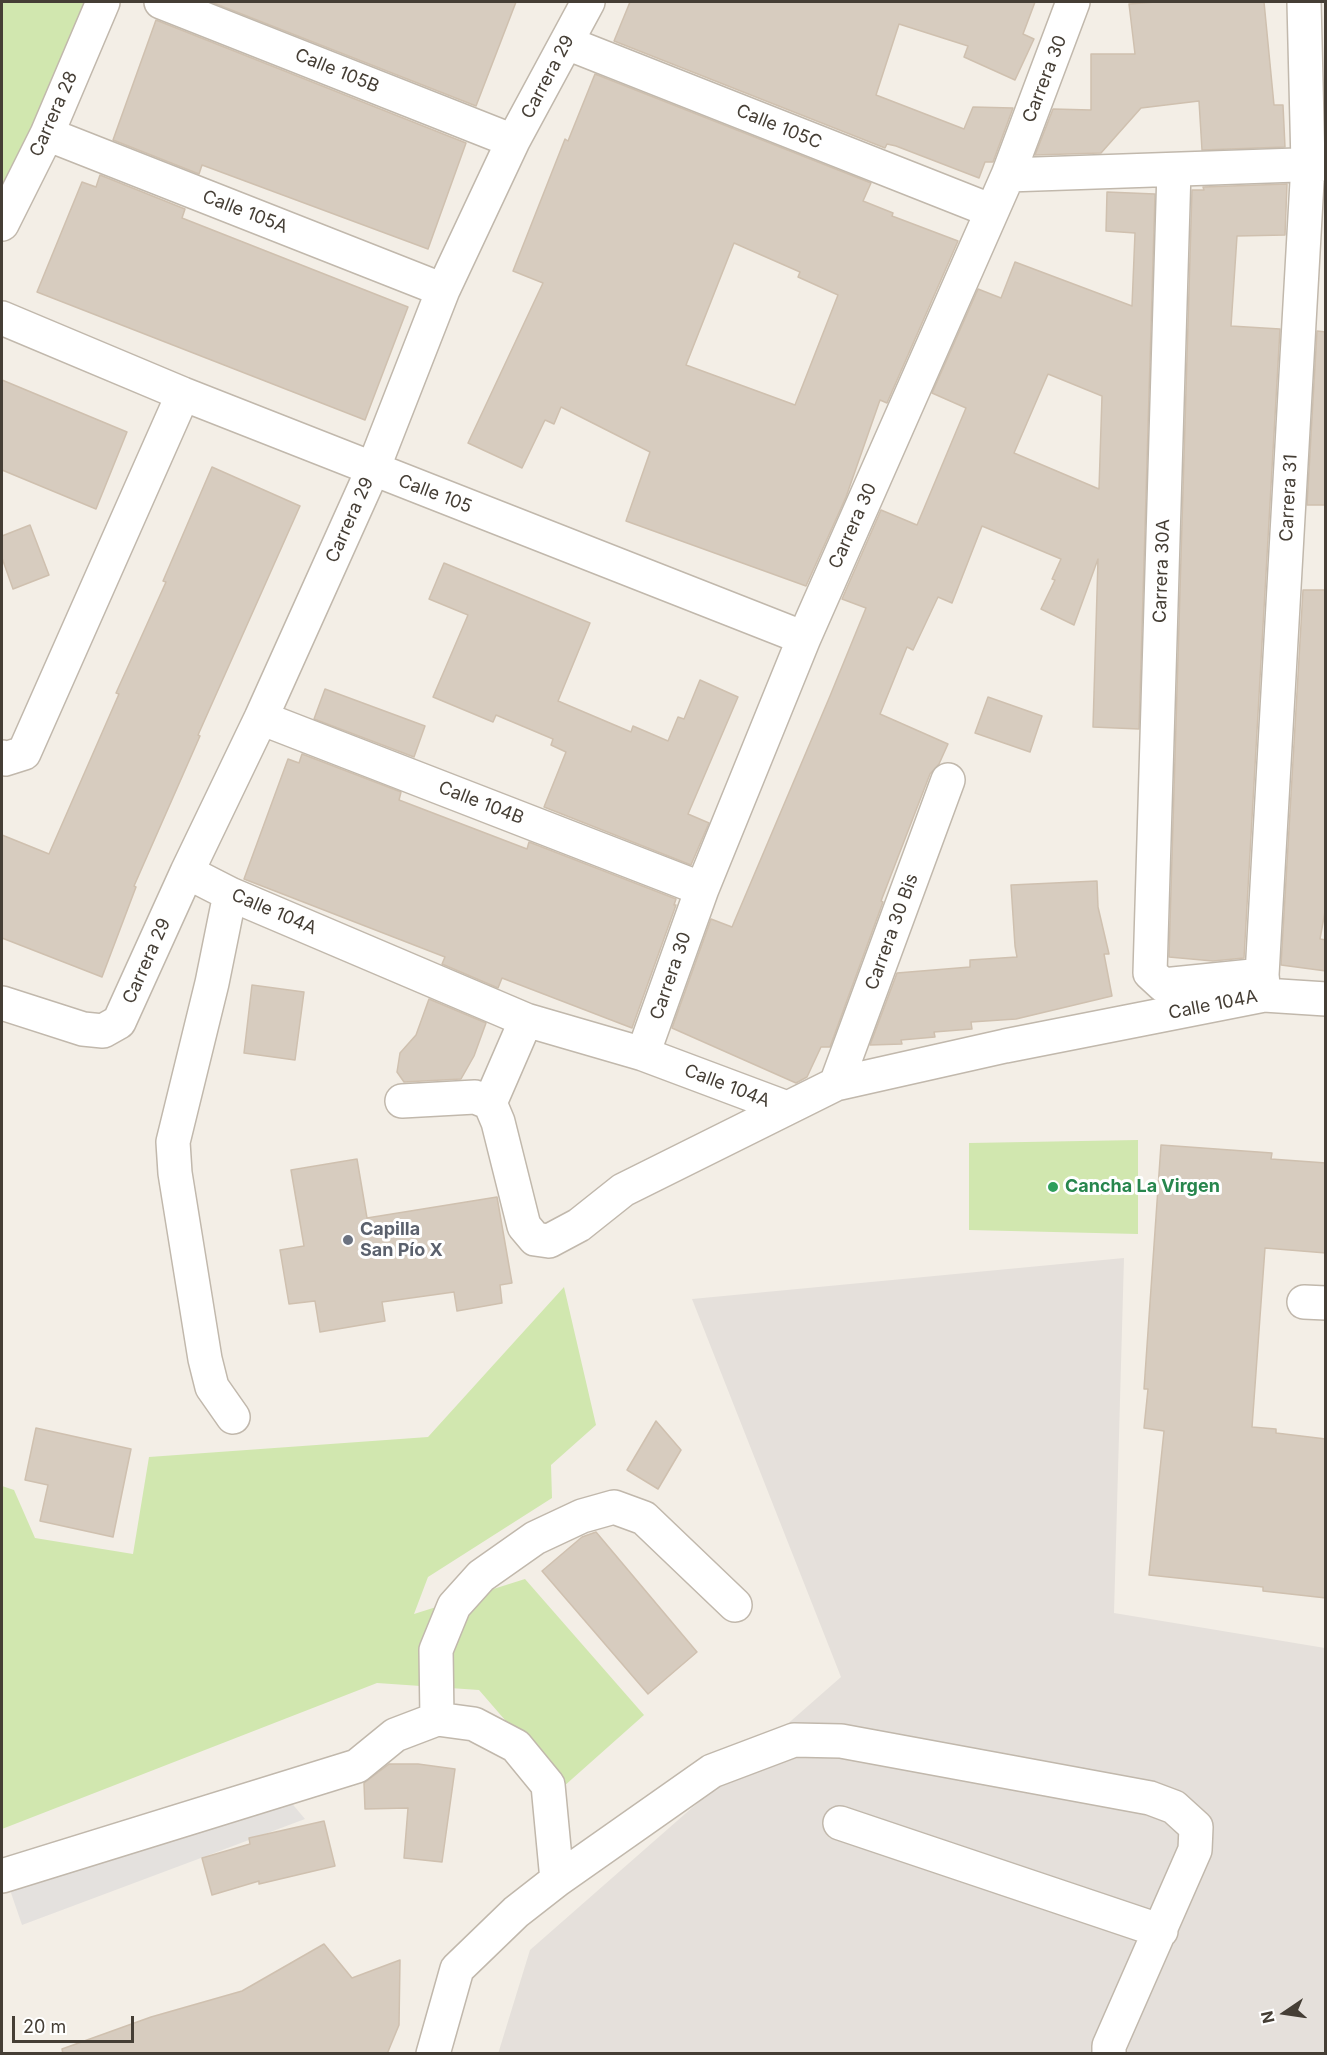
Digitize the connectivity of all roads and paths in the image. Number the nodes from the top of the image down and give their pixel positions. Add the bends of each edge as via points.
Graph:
1 (103, 2) edge
2 (161, 2) edge
3 (588, 2) edge
4 (1073, 2) edge
5 (1304, 2) edge
6 (567, 43) junction
7 (47, 134) junction
8 (513, 141) junction
9 (1317, 164) edge
10 (1174, 170) junction
11 (1008, 175) junction
12 (992, 211) junction
13 (2, 224) edge
14 (443, 290) junction
15 (2, 318) edge
16 (183, 394) junction
17 (373, 469) junction
18 (804, 638) junction
19 (261, 718) junction
20 (2, 757) edge
21 (948, 780) dead end
22 (187, 872) junction
23 (702, 889) junction
24 (230, 894) junction
25 (1149, 973) joint
26 (1263, 985) junction
27 (1326, 999) edge
28 (2, 1003) edge
29 (526, 1020) junction
30 (643, 1054) junction
31 (836, 1083) junction
32 (402, 1101) dead end
33 (490, 1103) junction
34 (787, 1108) junction
35 (233, 1417) dead end
36 (735, 1605) dead end
37 (437, 1719) junction
38 (840, 1823) dead end
39 (2, 1875) edge
40 (557, 1880) junction
41 (1161, 1931) junction
42 (433, 2054) edge
43 (1109, 2054) edge

1 - 7 street, Carrera 28
2 - 8 street, Calle 105B
3 - 6 street, Carrera 29
4 - 11 street, Carrera 30
5 - 9 street, Carrera 31
6 - 8 street, Carrera 29
6 - 12 street, Calle 105C
7 - 13 street, Carrera 28
7 - 14 street, Calle 105A
8 - 14 street, Carrera 29
9 - 10 street
9 - 26 street, Carrera 31
10 - 11 street
10 - 25 street, Carrera 30A
11 - 12 street, Carrera 30
12 - 18 street, Carrera 30
14 - 17 street, Carrera 29
15 - 16 street, Calle 105
16 - 17 street, Calle 105
16 - 20 street via 33,735 24,753
17 - 18 street, Calle 105
17 - 19 street, Carrera 29
18 - 23 street, Carrera 30
19 - 22 street, Carrera 29
19 - 23 street, Calle 104B
21 - 31 street, Carrera 30 Bis
22 - 24 street, Calle 104A
22 - 28 street, Carrera 29 via 119,1022 103,1031 83,1029
23 - 30 street, Carrera 30
24 - 29 street, Calle 104A
24 - 35 street via 173,1142 205,1359 212,1387
25 - 26 street, Calle 104A via 1163,985
26 - 27 street, Calle 104A
26 - 31 street, Calle 104A
29 - 30 street, Calle 104A
29 - 33 street
30 - 34 street, Calle 104A
31 - 34 street, Calle 104A
32 - 33 street via 475,1097
33 - 34 street via 524,1226 535,1239 549,1241 579,1225 623,1190
36 - 37 street via 644,1518 614,1507 582,1516 535,1538 481,1576 454,1606 436,1650
37 - 39 street via 395,1735 357,1766
37 - 40 street via 474,1724 516,1746 548,1785
38 - 41 street
40 - 41 street via 712,1771 794,1740 841,1741 1150,1798 1174,1807 1196,1827 1195,1851
40 - 42 street via 516,1912 457,1969
41 - 43 street via 1109,2046

